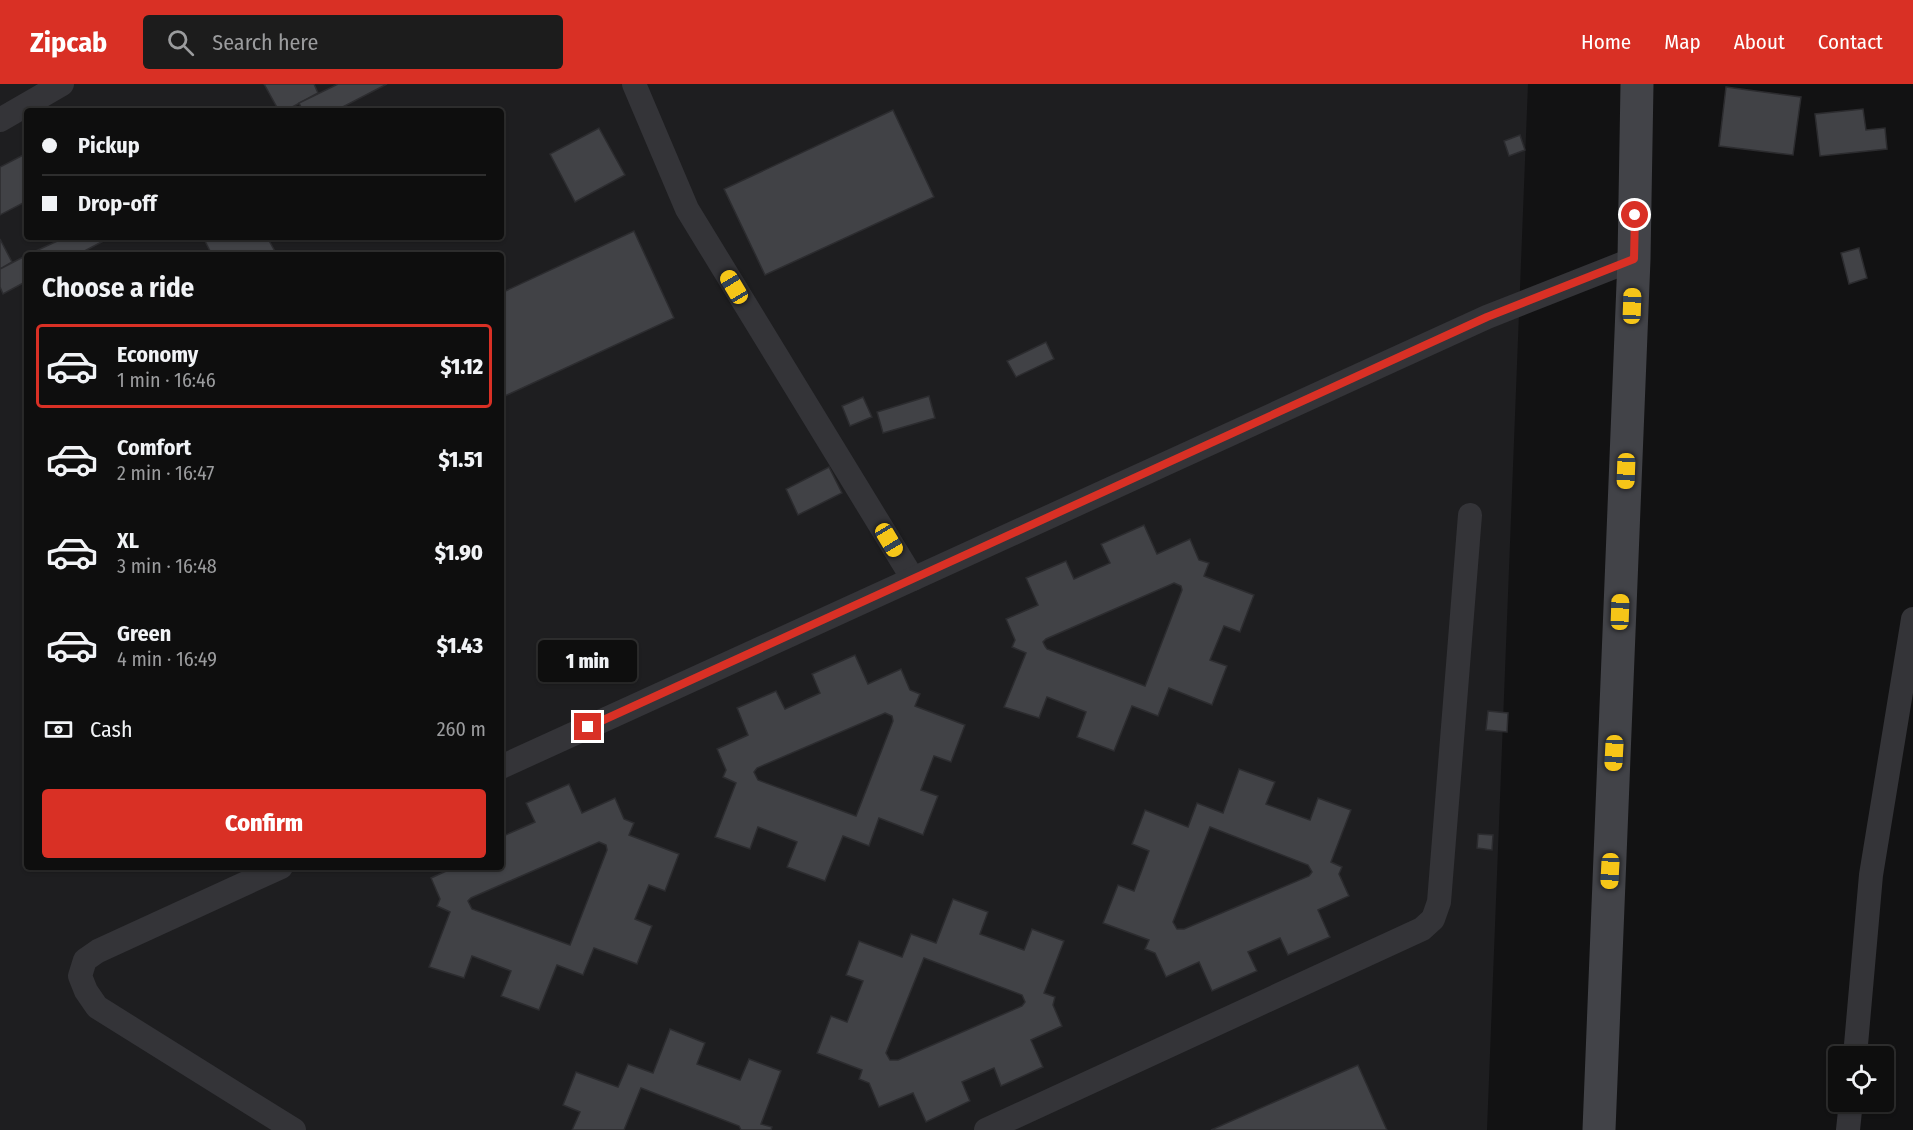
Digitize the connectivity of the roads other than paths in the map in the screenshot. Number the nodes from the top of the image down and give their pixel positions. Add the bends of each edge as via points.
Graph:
1 (62, 84) edge
2 (634, 84) edge
3 (1637, 84) edge
4 (0, 120) edge
5 (1634, 259) junction
6 (1470, 514) dead end
7 (912, 579) junction
8 (1913, 619) edge
9 (504, 765) edge
10 (274, 870) edge
11 (1856, 1046) edge
12 (1850, 1112) edge
13 (294, 1130) edge
14 (986, 1130) edge
15 (1599, 1130) edge
16 (1848, 1130) edge

1 - 4 street
2 - 7 street via 687,209
3 - 5 street
5 - 7 street via 1487,317
5 - 15 street
6 - 14 street via 1439,902 1433,919 1422,929
7 - 9 street
8 - 11 street via 1871,876
10 - 13 street via 98,951 85,960 80,976 97,1007
12 - 16 street

